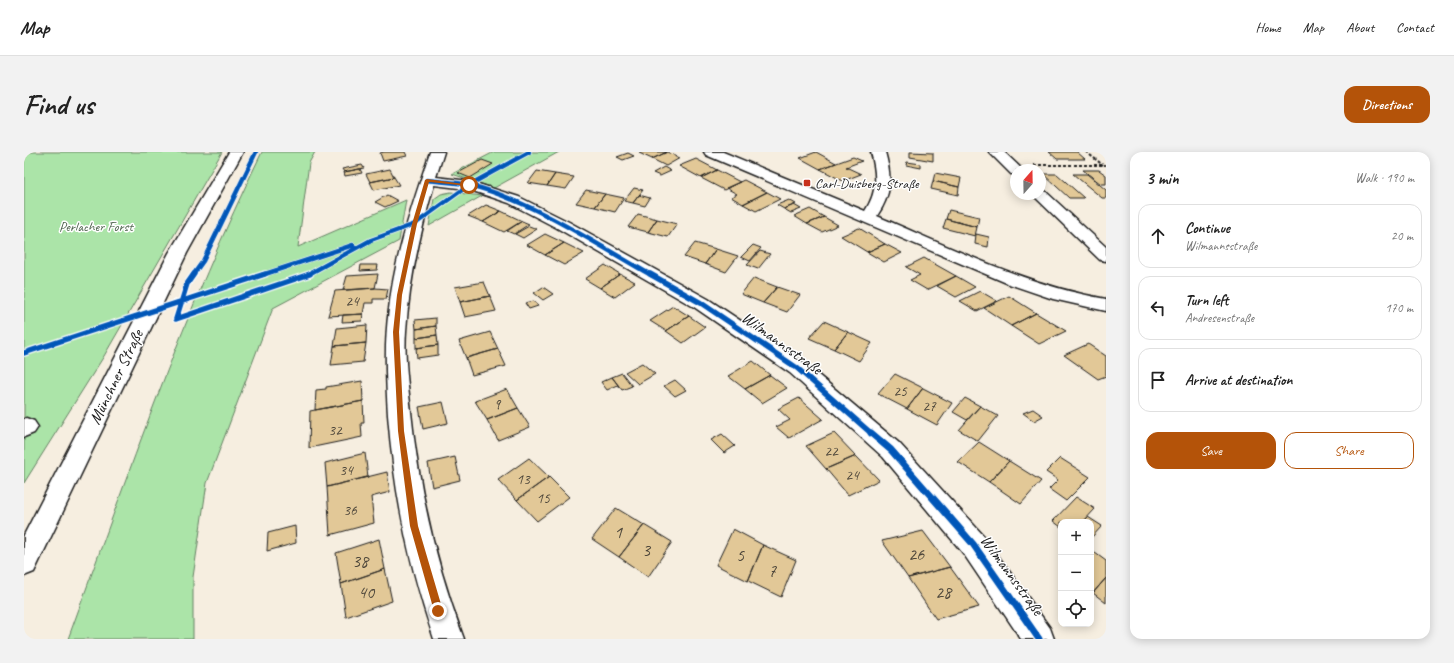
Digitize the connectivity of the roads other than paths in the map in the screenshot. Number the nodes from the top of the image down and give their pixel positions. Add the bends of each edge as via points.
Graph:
1 (236, 152) edge
2 (437, 152) edge
3 (711, 152) edge
4 (878, 152) edge
5 (996, 152) edge
6 (1010, 165) edge
7 (427, 180) junction
8 (1046, 200) edge
9 (868, 218) junction
10 (1106, 256) edge
11 (1106, 305) edge
12 (24, 563) edge
13 (449, 639) edge
14 (1039, 639) edge

1 - 12 street, Münchner Straße via 178,253
2 - 7 street
3 - 9 street
4 - 9 street via 885,175 880,201
5 - 6 street
7 - 13 street via 400,295 396,332 397,384 414,526 438,611
7 - 14 street, Wilmannsstraße via 476,188 514,200 701,303 797,368 891,450 973,544
8 - 10 street
9 - 11 street via 996,274 1052,293

